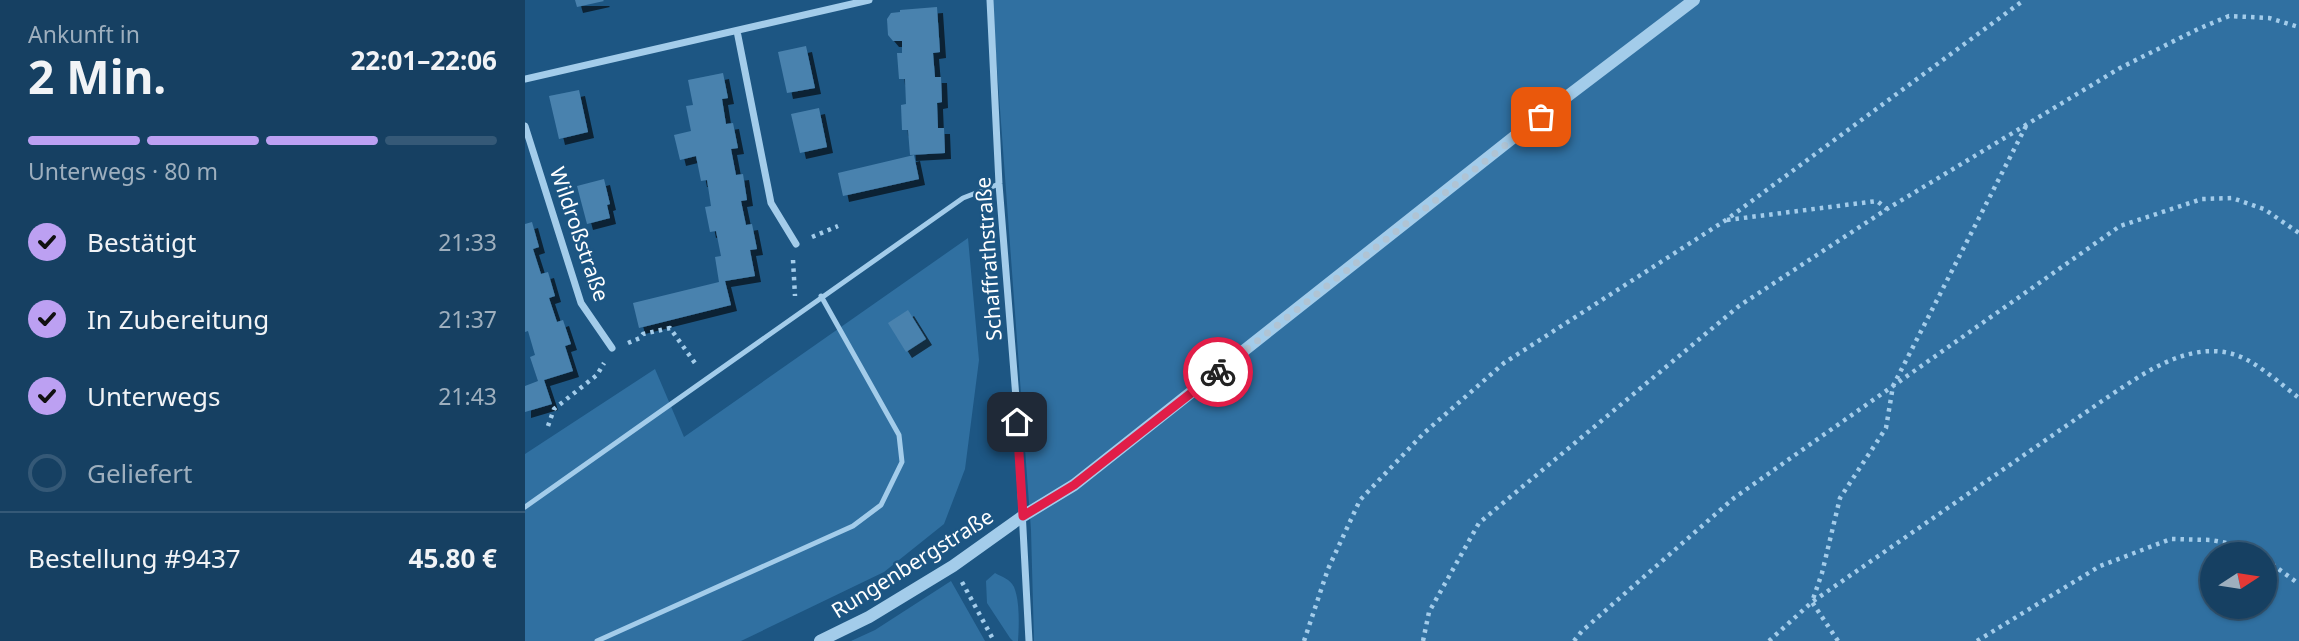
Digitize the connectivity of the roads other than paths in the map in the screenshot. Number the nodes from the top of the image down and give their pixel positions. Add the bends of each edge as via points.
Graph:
1 (869, 0) edge
2 (990, 0) edge
3 (1693, 0) edge
4 (737, 31) junction
5 (525, 79) edge
6 (525, 126) edge
7 (999, 184) junction
8 (796, 244) road end
9 (821, 296) junction
10 (612, 348) road end
11 (525, 507) edge
12 (1023, 516) junction
13 (597, 641) edge
14 (820, 641) edge
15 (1029, 641) edge

1 - 4 street
2 - 7 street, Schaffrathstraße
3 - 12 street, Rungenbergstraße via 1074,485
4 - 5 street
4 - 8 street via 771,203
6 - 10 street, Wildroßstraße via 580,303
7 - 9 lane via 963,198
7 - 12 street, Schaffrathstraße
9 - 11 lane
9 - 13 lane via 899,435 902,462 881,505 853,526
12 - 14 street, Rungenbergstraße via 953,566
12 - 15 street, Rungenbergstraße

